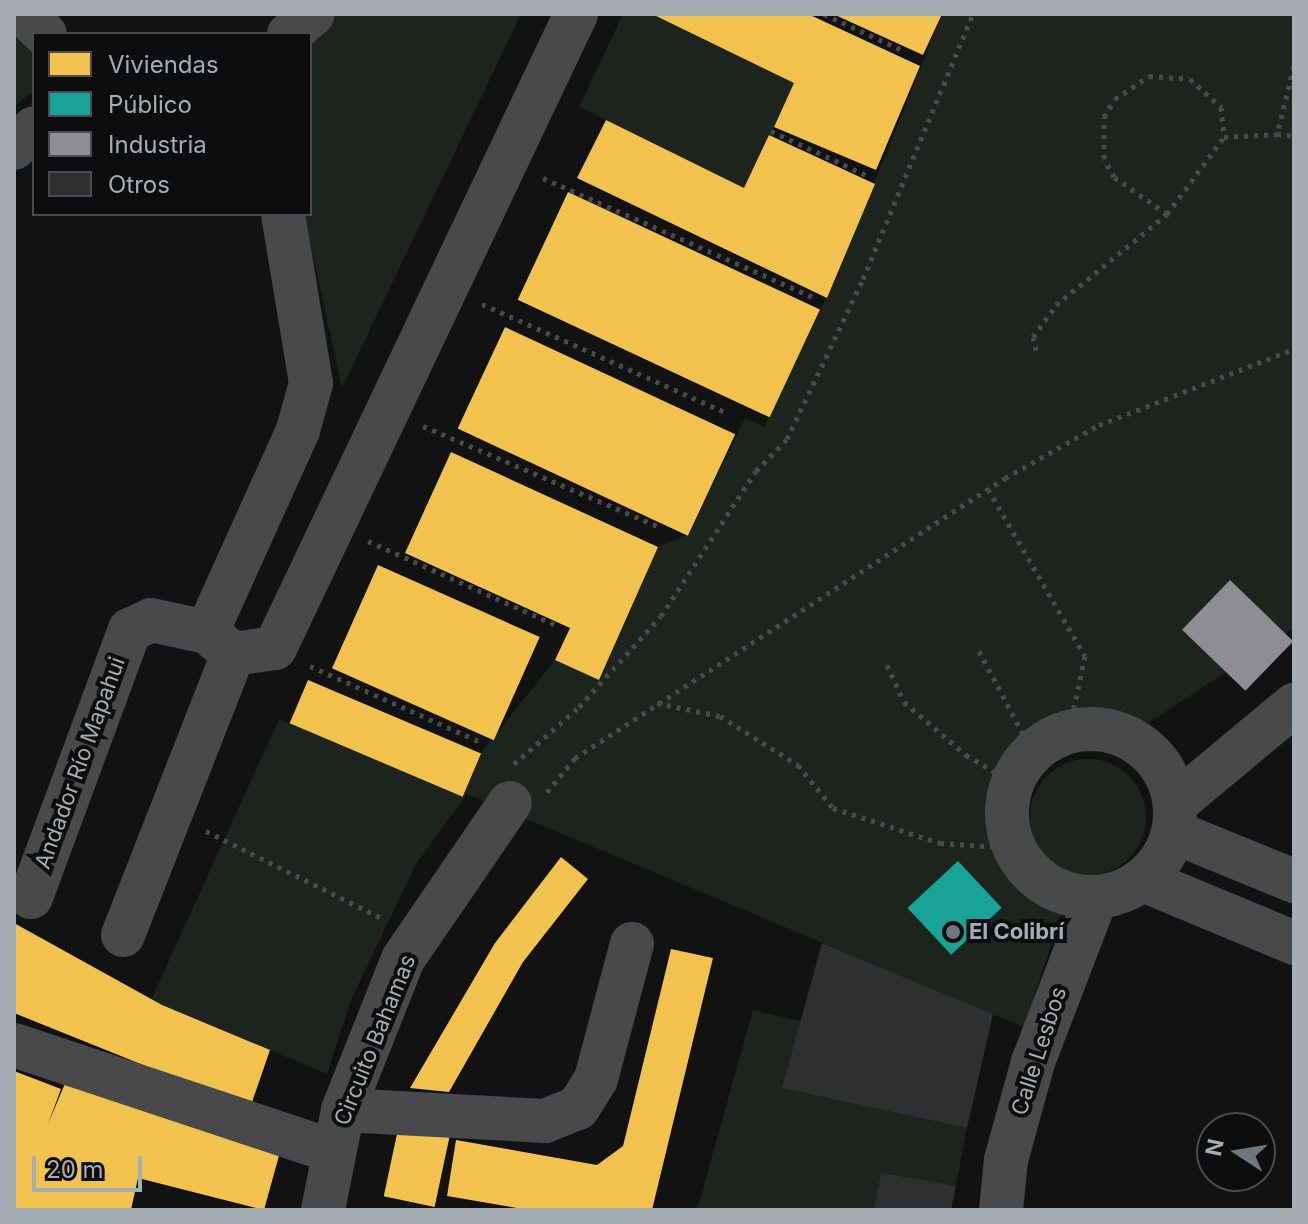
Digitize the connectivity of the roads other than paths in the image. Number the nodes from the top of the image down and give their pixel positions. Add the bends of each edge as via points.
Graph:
1 (24, 14) edge
2 (313, 14) edge
3 (576, 14) edge
4 (43, 32) edge
5 (291, 32) edge
6 (32, 130) edge
7 (14, 148) edge
8 (283, 216) edge
9 (220, 643) junction
10 (1294, 705) edge
11 (510, 803) road end
12 (1174, 818) junction
13 (1143, 880) junction
14 (1294, 881) edge
15 (31, 897) dead end
16 (1096, 898) junction
17 (123, 935) dead end
18 (1294, 943) edge
19 (632, 944) dead end
20 (14, 1045) edge
21 (338, 1130) junction
22 (323, 1210) edge
23 (1001, 1210) edge

1 - 4 street
2 - 5 street
3 - 9 street via 338,527 275,648
6 - 7 street
8 - 9 street via 311,383
9 - 15 street, Andador Río Mapahui via 151,620 130,630
9 - 17 street via 173,814
10 - 12 street
11 - 21 street, Circuito Bahamas via 419,936
12 - 13 street
12 - 14 street
12 - 16 street via 1168,777 1129,736 1103,728 1038,755 1007,810 1016,848 1043,883
13 - 16 street
13 - 18 street
16 - 23 street, Calle Lesbos via 1033,1062 1006,1160
19 - 21 street via 596,1079 578,1108 545,1121
20 - 21 street
21 - 22 street, Circuito Bahamas

